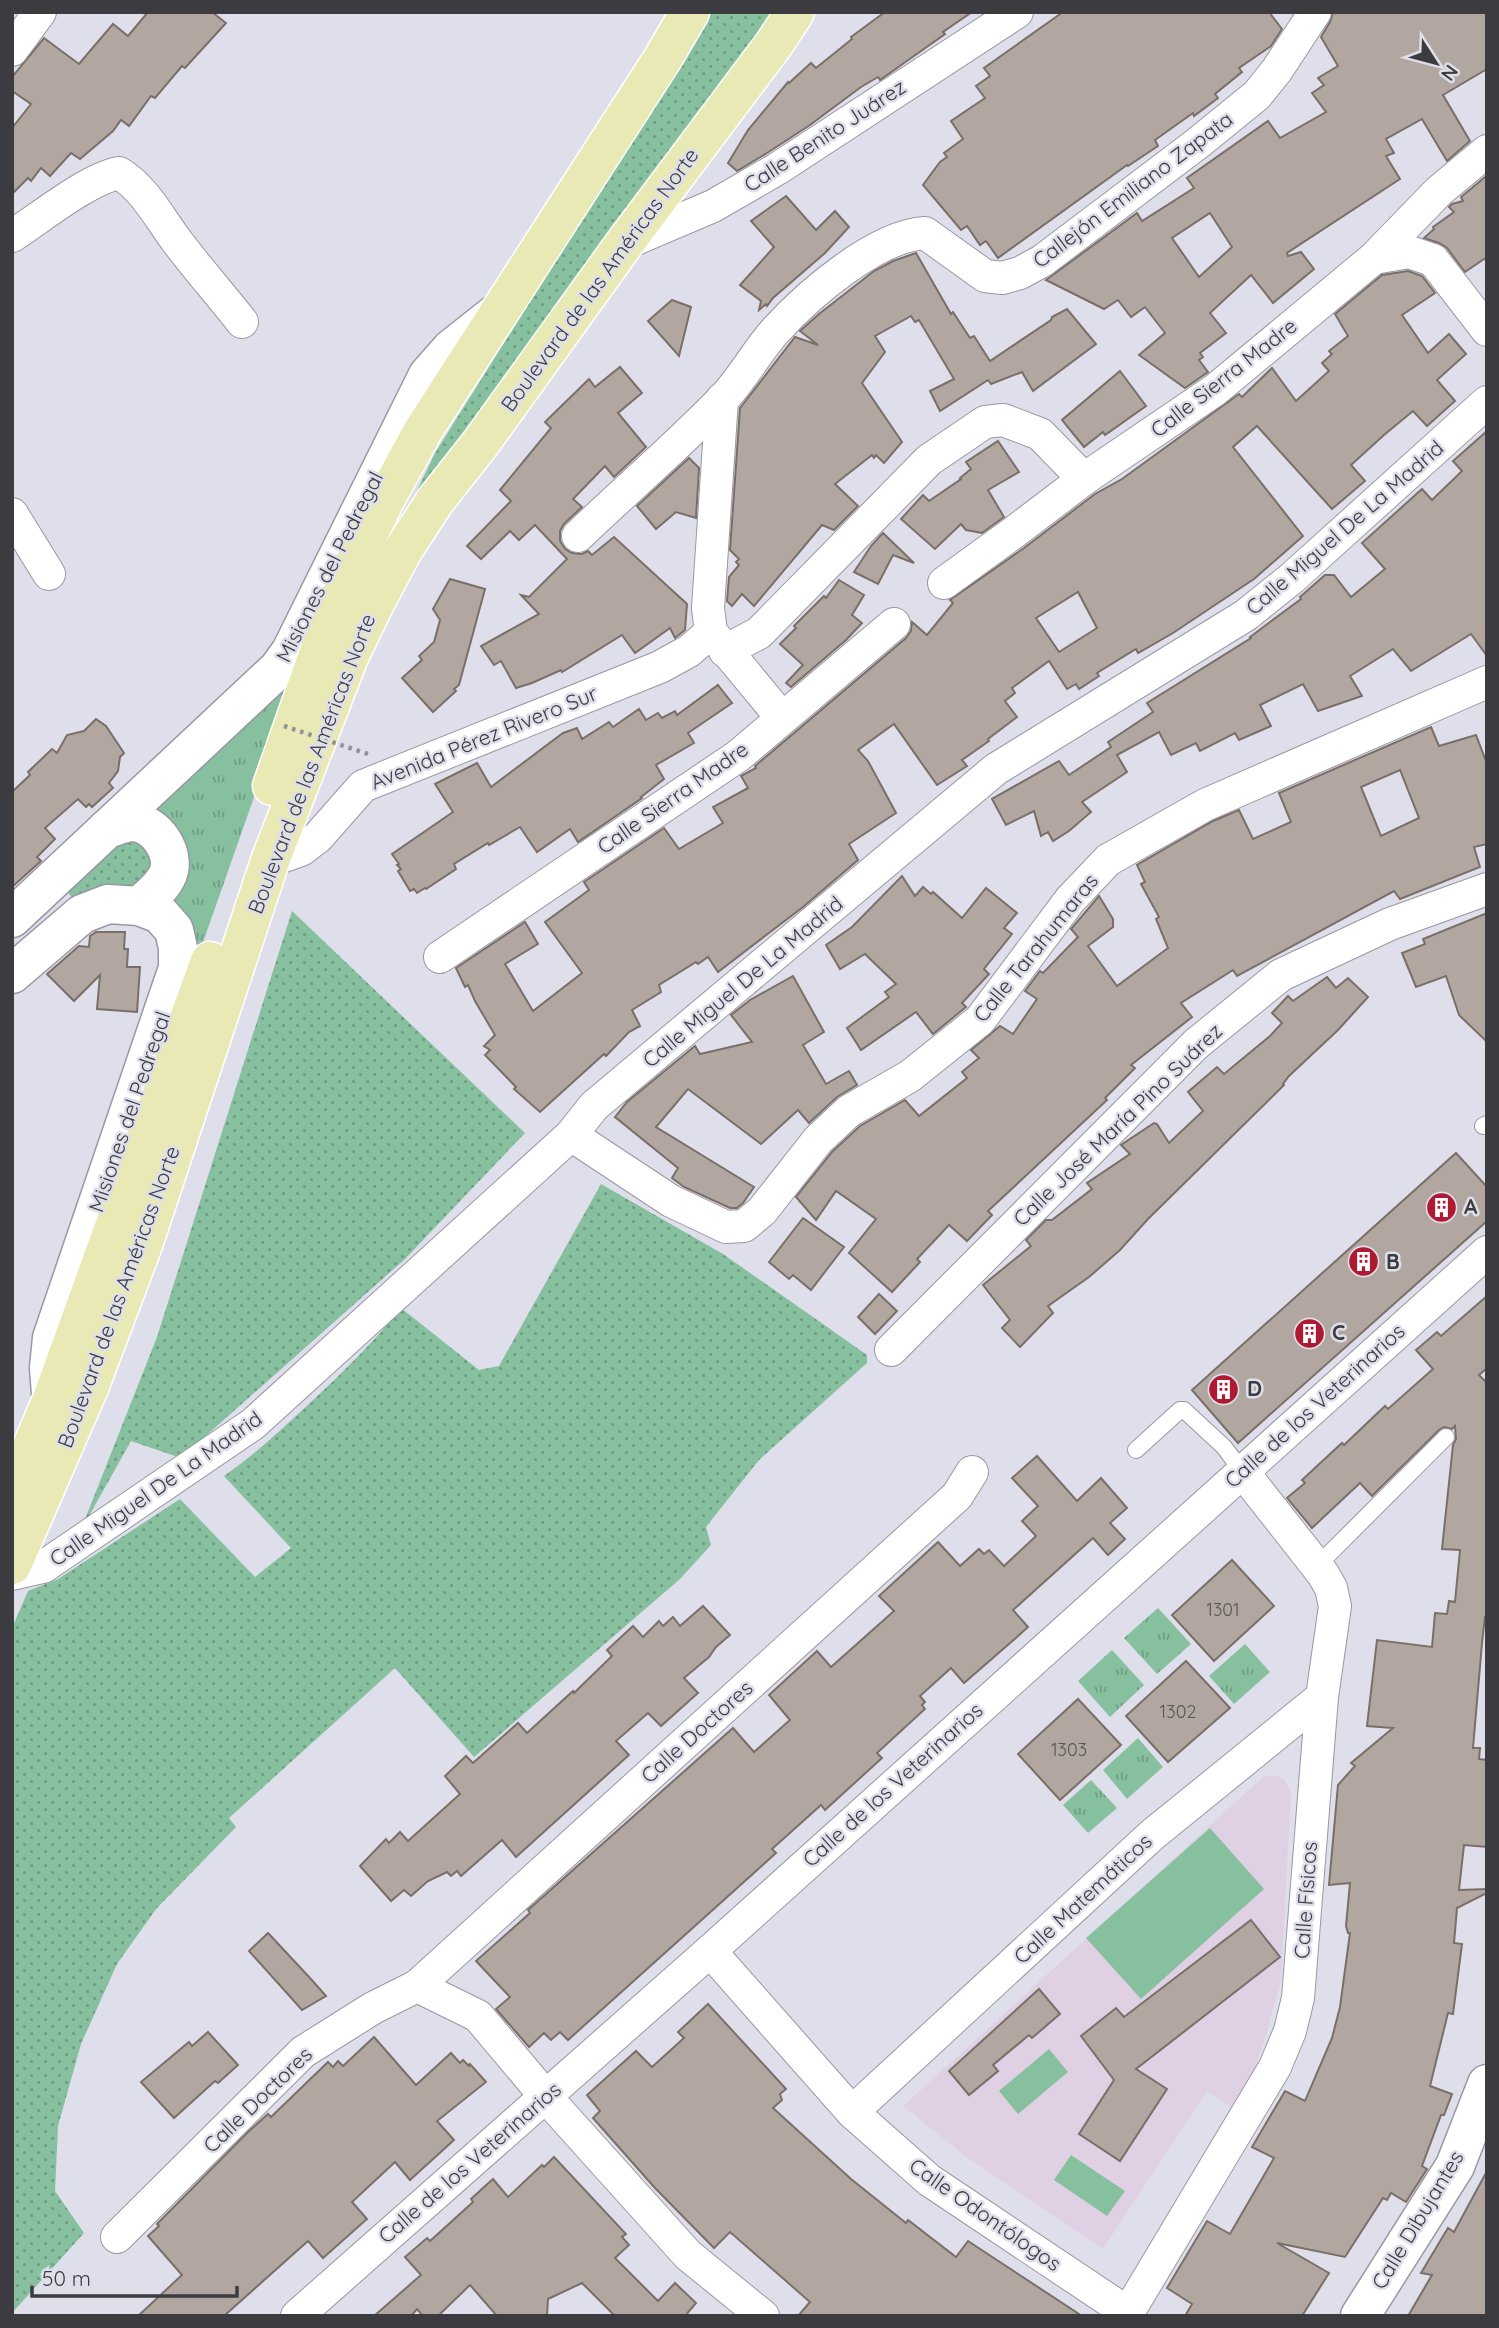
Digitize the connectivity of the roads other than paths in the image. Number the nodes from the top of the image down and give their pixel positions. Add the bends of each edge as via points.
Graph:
1 (40, 12) edge
2 (690, 12) edge
3 (795, 12) edge
4 (1017, 12) edge
5 (1315, 12) edge
6 (12, 50) edge
7 (1487, 151) edge
8 (12, 236) edge
9 (624, 244) junction
10 (1374, 258) junction
11 (498, 312) junction
12 (242, 321) dead end
13 (1487, 330) edge
14 (722, 399) junction
15 (1487, 402) edge
16 (1084, 478) junction
17 (12, 514) edge
18 (578, 536) dead end
19 (49, 574) dead end
20 (944, 583) dead end
21 (894, 624) dead end
22 (718, 642) junction
23 (1487, 682) edge
24 (782, 718) junction
25 (107, 829) junction
26 (270, 861) junction
27 (1487, 889) edge
28 (139, 906) junction
29 (12, 918) edge
30 (440, 957) dead end
31 (12, 974) edge
32 (571, 1135) junction
33 (1487, 1252) edge
34 (891, 1350) dead end
35 (52, 1399) junction
36 (1446, 1437) dead end
37 (1136, 1450) dead end
38 (1242, 1471) junction
39 (972, 1472) dead end
40 (12, 1494) edge
41 (12, 1565) edge
42 (1317, 1566) junction
43 (12, 1574) edge
44 (1322, 1697) junction
45 (710, 1951) junction
46 (417, 1986) junction
47 (1487, 2084) edge
48 (546, 2097) junction
49 (852, 2112) junction
50 (117, 2237) dead end
51 (1127, 2314) edge
52 (297, 2316) edge
53 (763, 2316) edge
54 (1360, 2316) edge

1 - 6 street
2 - 11 main road, Boulevard de las Américas Norte
3 - 9 main road, Boulevard de las Américas Norte
4 - 9 street, Calle Benito Juárez via 777,169 713,206
5 - 14 street, Callejón Emiliano Zapata via 1257,95 1042,261 1002,278 985,276 925,233 897,240 867,254 810,297 775,331
7 - 10 street, Calle Sierra Madre via 1439,191
8 - 12 street via 80,191 119,173 152,205
9 - 26 main road, Boulevard de las Américas Norte via 402,552 349,657
10 - 13 street via 1409,252 1433,260
10 - 16 street, Calle Sierra Madre via 1215,390
11 - 25 street, Misiones del Pedregal via 451,349 428,375 278,669
11 - 35 main road, Boulevard de las Américas Norte via 424,429 349,576
14 - 18 street, Callejón Emiliano Zapata
14 - 22 street via 708,608
15 - 32 street, Calle Miguel De La Madrid via 1246,615 996,769 594,1106
16 - 20 street, Calle Sierra Madre
16 - 22 street, Avenida Pérez Rivero Sur via 1040,434 1003,421 985,422 929,460 759,633
17 - 19 street
21 - 24 street, Calle Sierra Madre
22 - 24 street
22 - 26 street, Avenida Pérez Rivero Sur via 363,786 301,850
23 - 32 street, Calle Tarahumaras via 1205,805 1108,860 1070,900 981,1020 910,1076 849,1111 744,1226 726,1227 671,1201
24 - 30 street, Calle Sierra Madre via 738,756
25 - 28 street via 133,822 151,828 170,855 169,872 160,888
25 - 29 street, Misiones del Pedregal
26 - 41 main road, Boulevard de las Américas Norte via 143,1245 89,1388
27 - 34 street, Calle José María Pino Suárez via 1390,924 1281,975 1196,1044
28 - 31 street, Misiones del Pedregal via 108,904 82,914
28 - 35 street, Misiones del Pedregal via 160,914 174,930 178,968 52,1338
32 - 43 street, Calle Miguel De La Madrid via 254,1424 43,1567
33 - 38 street, Calle de los Veterinarios
35 - 40 main road, Boulevard de las Américas Norte
36 - 42 lane
37 - 38 lane via 1184,1410
38 - 42 street, Calle Físicos
38 - 45 street, Calle de los Veterinarios
39 - 46 street, Calle Doctores via 957,1496
42 - 44 street, Calle Físicos via 1331,1588 1335,1606
44 - 49 street, Calle Matemáticos via 1152,1835
44 - 51 street, Calle Físicos via 1298,1998 1290,2031 1275,2067
45 - 48 street, Calle de los Veterinarios
45 - 49 street, Calle Odontólogos
46 - 48 street via 478,2016
46 - 50 street, Calle Doctores via 303,2052
47 - 54 street, Calle Dibujantes via 1455,2166
48 - 52 street, Calle de los Veterinarios
48 - 53 street via 688,2255
49 - 51 street, Calle Odontólogos via 929,2180

